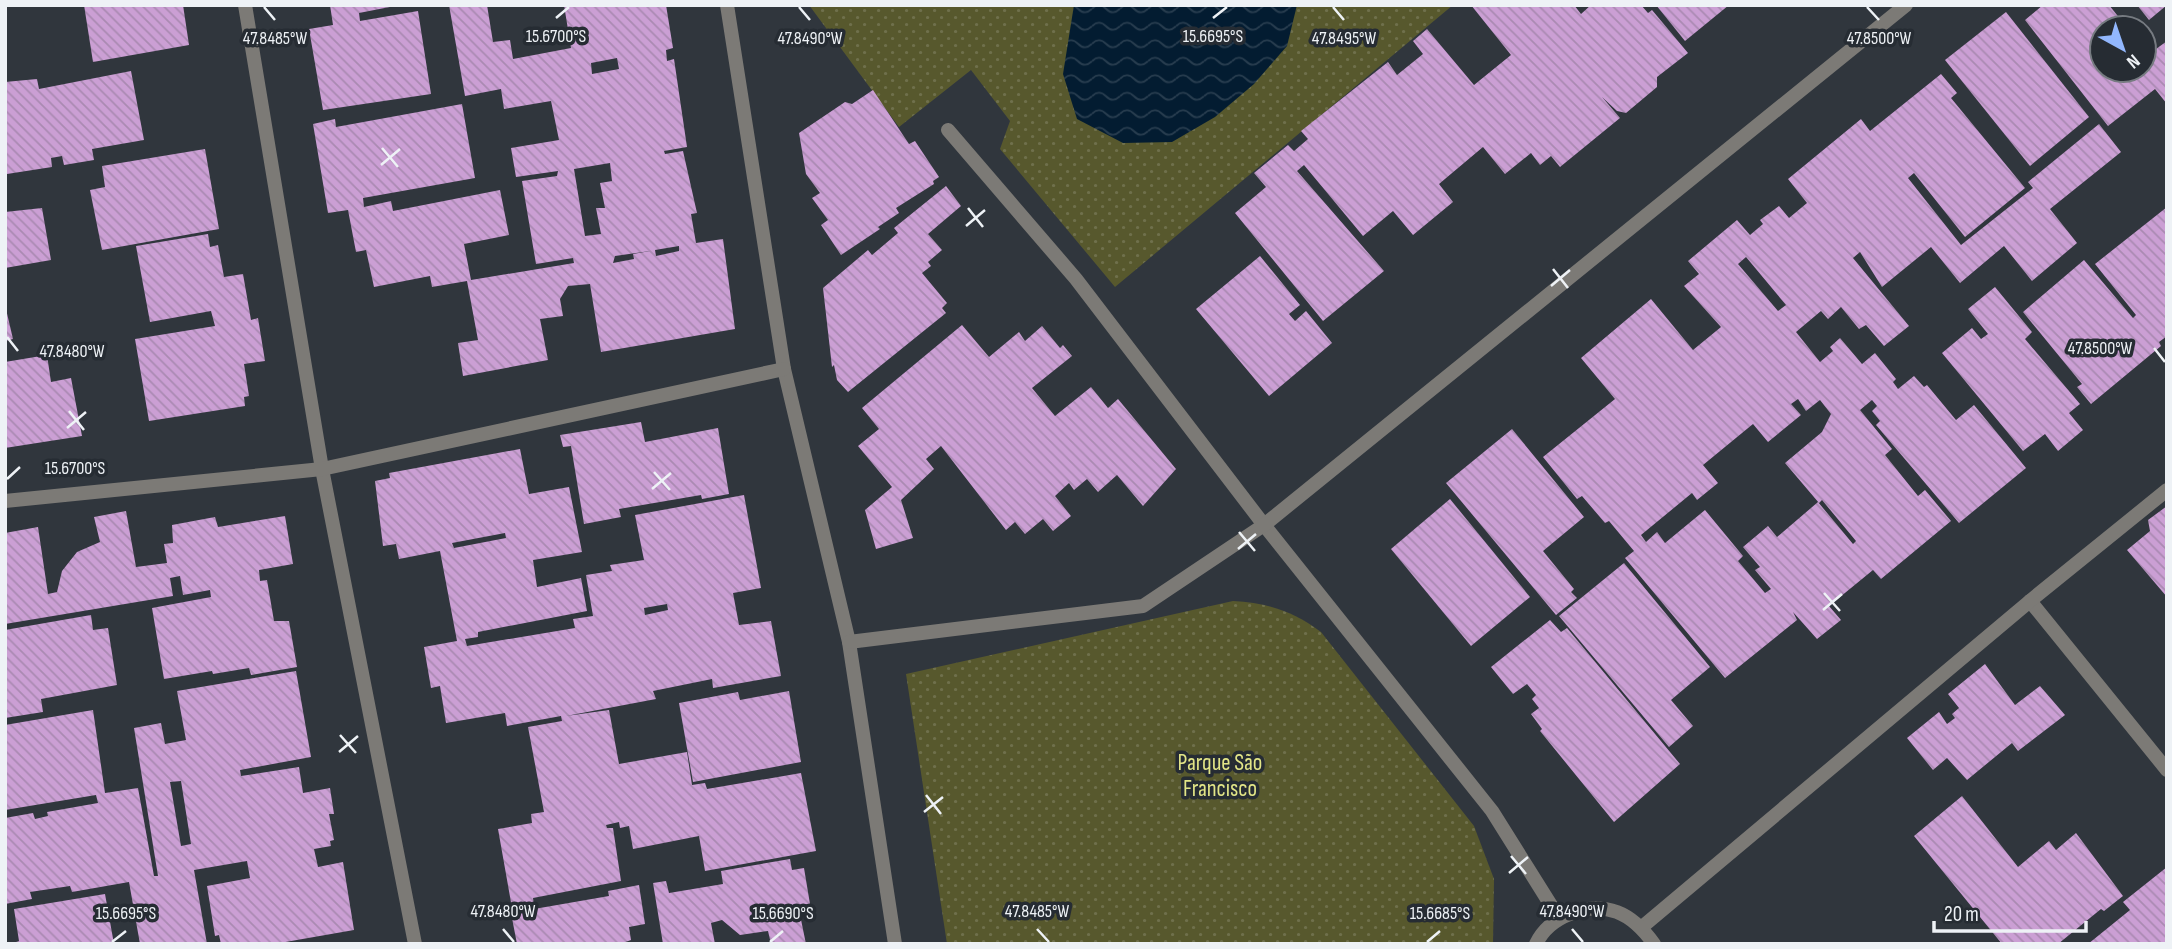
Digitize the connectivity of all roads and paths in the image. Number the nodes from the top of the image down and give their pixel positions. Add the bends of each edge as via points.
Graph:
1 (245, 5) edge
2 (727, 5) edge
3 (1906, 5) edge
4 (948, 130) dead end
5 (784, 369) junction
6 (322, 469) junction
7 (2167, 490) edge
8 (5, 501) edge
9 (1264, 525) junction
10 (2030, 601) junction
11 (849, 642) junction
12 (2167, 770) edge
13 (1559, 918) junction
14 (1642, 927) junction
15 (415, 944) edge
16 (895, 944) edge
17 (1536, 944) edge
18 (1654, 944) edge

1 - 6 street
2 - 5 street
3 - 9 street
4 - 9 street via 1076,279
5 - 6 street
5 - 11 street
6 - 8 street
6 - 15 street
7 - 10 street
9 - 11 street via 1143,606
9 - 13 street via 1492,811
10 - 12 street
10 - 14 street
11 - 16 street
13 - 14 street via 1587,909 1617,912
13 - 17 street
14 - 18 street

